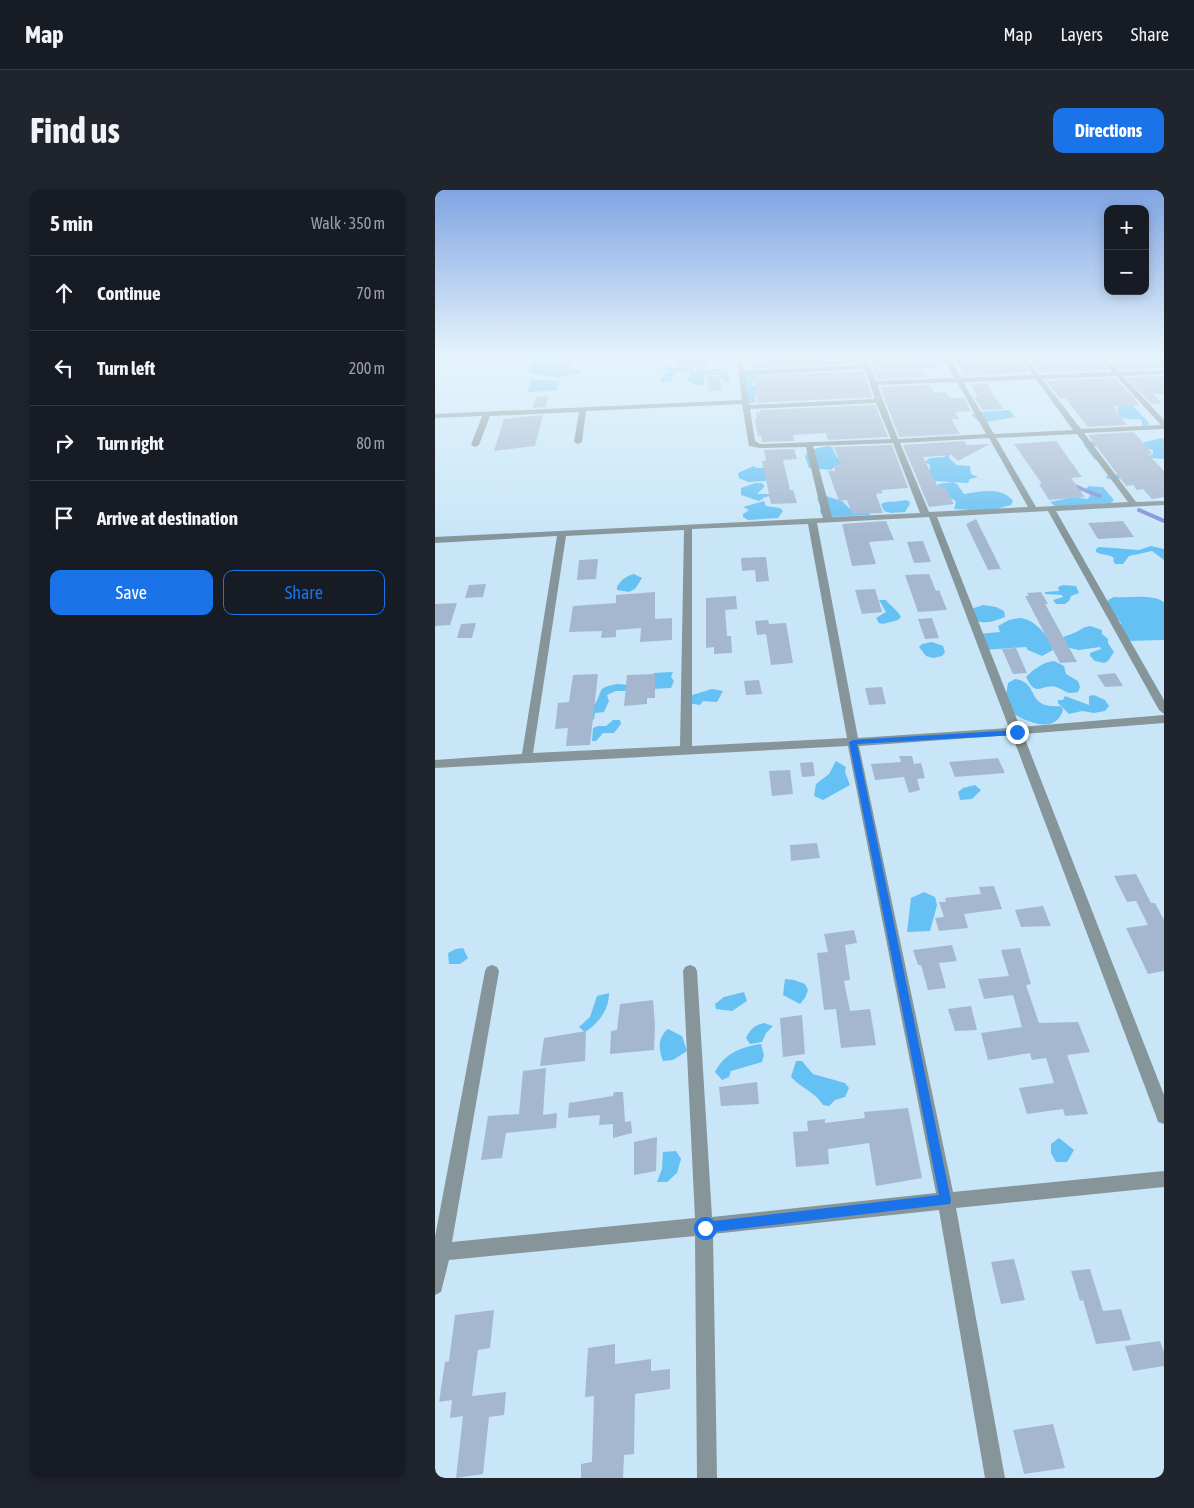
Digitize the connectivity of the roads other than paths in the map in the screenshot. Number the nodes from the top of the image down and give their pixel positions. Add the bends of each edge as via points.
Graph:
1 (486, 416) edge
2 (582, 416) edge
3 (747, 416) edge
4 (885, 416) edge
5 (979, 416) edge
6 (1067, 416) edge
7 (1155, 416) edge
8 (1164, 426) edge
9 (1077, 430) junction
10 (990, 435) junction
11 (896, 441) junction
12 (578, 442) dead end
13 (475, 445) dead end
14 (809, 445) junction
15 (1164, 503) edge
16 (1133, 504) junction
17 (1051, 509) junction
18 (1034, 510) junction
19 (929, 514) junction
20 (812, 520) junction
21 (828, 520) junction
22 (688, 527) junction
23 (562, 534) junction
24 (436, 542) edge
25 (1164, 710) edge
26 (1164, 719) edge
27 (1017, 732) junction
28 (853, 742) junction
29 (686, 749) junction
30 (527, 757) junction
31 (435, 764) edge
32 (492, 971) dead end
33 (690, 971) dead end
34 (1164, 1116) edge
35 (1164, 1179) edge
36 (946, 1200) junction
37 (705, 1228) junction
38 (438, 1252) edge
39 (435, 1286) edge
40 (707, 1478) edge
41 (995, 1478) edge

1 - 13 street
2 - 12 street
3 - 14 street via 753,444
4 - 11 street
5 - 10 street
6 - 9 street
7 - 8 street
8 - 9 street
9 - 10 street
9 - 16 street
10 - 11 street
10 - 18 street
11 - 14 street
11 - 19 street
14 - 21 street
15 - 16 street
16 - 17 street
17 - 18 street
17 - 25 street
18 - 19 street
19 - 21 street
19 - 27 street
20 - 21 street
20 - 22 street
20 - 28 street
22 - 23 street
22 - 29 street
23 - 24 street
23 - 30 street
26 - 27 street
27 - 28 street
27 - 34 street
28 - 29 street
28 - 36 street
29 - 30 street
30 - 31 street
32 - 38 street
33 - 37 street
35 - 36 street
36 - 37 street
36 - 41 street
37 - 38 street
37 - 40 street
38 - 39 street

